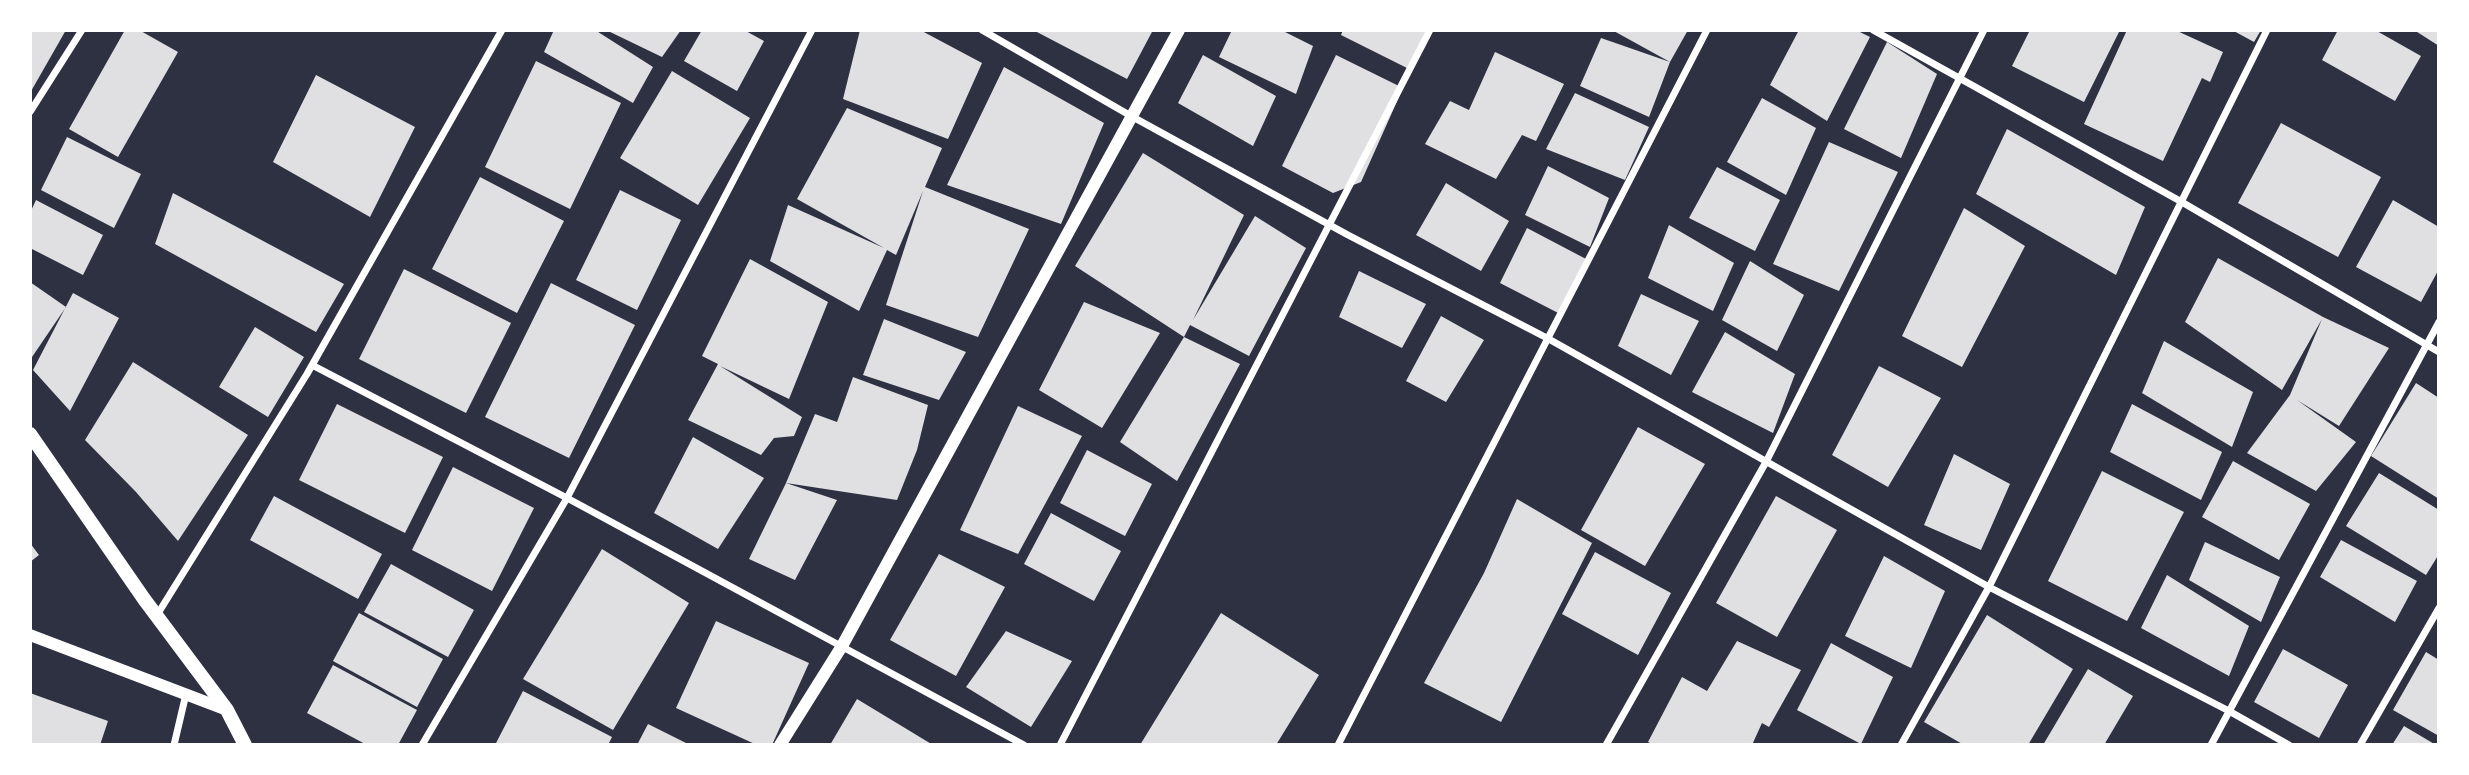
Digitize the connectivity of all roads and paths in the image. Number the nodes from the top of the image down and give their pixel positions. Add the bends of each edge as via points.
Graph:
1 (82, 30) edge
2 (502, 30) edge
3 (812, 30) edge
4 (982, 30) edge
5 (1179, 30) edge
6 (1430, 30) edge
7 (1707, 30) edge
8 (1873, 30) edge
9 (1984, 30) edge
10 (2267, 30) edge
11 (1960, 77) junction
12 (30, 112) edge
13 (1131, 116) junction
14 (2180, 201) junction
15 (1329, 224) junction
16 (2439, 322) edge
17 (1547, 338) junction
18 (2427, 345) junction
19 (2439, 352) edge
20 (312, 365) junction
21 (30, 434) edge
22 (1766, 462) junction
23 (567, 498) junction
24 (1989, 587) junction
25 (2439, 608) edge
26 (156, 616) junction
27 (30, 635) edge
28 (842, 646) junction
29 (186, 694) junction
30 (227, 710) junction
31 (2229, 711) junction
32 (174, 745) edge
33 (245, 745) edge
34 (422, 745) edge
35 (780, 745) edge
36 (1024, 745) edge
37 (1060, 745) edge
38 (1338, 745) edge
39 (1606, 745) edge
40 (1901, 745) edge
41 (2211, 745) edge
42 (2289, 745) edge
43 (2360, 745) edge

1 - 12 street
2 - 20 street
3 - 23 street
4 - 13 street
5 - 13 street
6 - 15 street
7 - 17 street
8 - 11 street
9 - 11 street
10 - 14 street
11 - 14 street
11 - 22 street
13 - 15 street
13 - 28 street
14 - 18 street
14 - 24 street
15 - 17 street
15 - 37 street
16 - 18 street
17 - 22 street
17 - 38 street
18 - 19 street
18 - 31 street
20 - 23 street
20 - 26 street
21 - 26 main road
22 - 24 street
22 - 39 street
23 - 28 street
23 - 34 street
24 - 31 street
24 - 40 street
25 - 43 street
26 - 30 main road
27 - 29 street
28 - 35 street
28 - 36 street
29 - 30 street
29 - 32 street
30 - 33 main road
31 - 41 street
31 - 42 street

